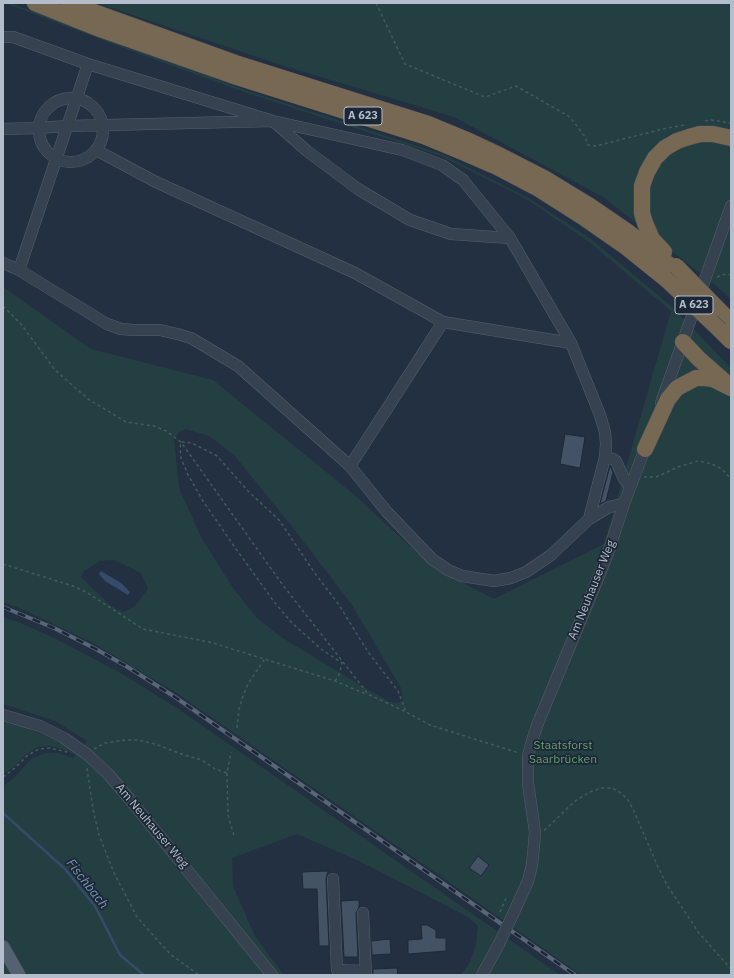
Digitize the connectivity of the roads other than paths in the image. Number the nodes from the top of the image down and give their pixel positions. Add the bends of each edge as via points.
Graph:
1 (35, 3) edge
2 (69, 3) edge
3 (3, 37) edge
4 (88, 64) junction
5 (77, 98) junction
6 (273, 121) junction
7 (67, 126) junction
8 (102, 126) junction
9 (38, 128) junction
10 (3, 129) edge
11 (731, 138) edge
12 (96, 150) junction
13 (56, 159) junction
14 (731, 206) edge
15 (510, 238) junction
16 (3, 264) edge
17 (19, 270) junction
18 (672, 272) junction
19 (443, 322) junction
20 (727, 331) edge
21 (683, 342) junction
22 (571, 343) junction
23 (731, 388) edge
24 (645, 449) junction
25 (605, 457) junction
26 (350, 466) junction
27 (632, 481) junction
28 (624, 504) junction
29 (589, 519) junction
30 (3, 715) edge
31 (333, 880) dead end
32 (363, 913) dead end
33 (3, 947) edge
34 (366, 973) edge
35 (19, 975) edge
36 (272, 975) edge
37 (482, 975) edge

1 - 18 highway, A 623 via 234,76 417,134 465,152 539,189 626,247
2 - 18 highway, A 623 via 238,64 428,124 469,141 544,178 590,206 634,237
3 - 4 street via 13,37
4 - 5 street
4 - 6 street
5 - 7 street
5 - 8 street via 94,107
5 - 9 street via 64,98 51,104 42,115
6 - 8 street
6 - 15 street via 307,152 358,189 410,220 451,234
6 - 15 street via 402,150 442,165 463,180
7 - 8 street
7 - 9 street
7 - 13 street
8 - 12 street via 101,140
9 - 10 street
9 - 13 street via 42,146
11 - 18 highway via 700,134 677,140 654,158 646,172 642,186 642,213 652,238
12 - 13 street via 81,160 67,162
12 - 19 street via 156,182 355,273
13 - 17 street
14 - 21 street, Am Neuhauser Weg
15 - 22 street
16 - 17 street
17 - 26 street via 107,324 121,329 160,330 177,334 216,352 238,366
18 - 20 highway, A 623, bridge
18 - 20 highway, A 623, bridge via 717,308
19 - 22 street
19 - 26 street
21 - 23 highway
21 - 24 street, Am Neuhauser Weg
22 - 25 street via 600,415 605,432
23 - 24 highway via 713,379 696,378 677,388 668,399
24 - 27 street, Am Neuhauser Weg
25 - 27 street via 616,461 624,479
25 - 29 street
26 - 29 street via 387,512 432,559 462,576 494,581 526,572 551,555
27 - 28 street, Am Neuhauser Weg
28 - 29 street via 609,508
28 - 37 street, Am Neuhauser Weg, bridge via 608,553 538,723 528,756 528,783 535,832 532,865 514,912
30 - 36 street, Am Neuhauser Weg via 40,726 64,738 88,755 109,775
31 - 34 street via 337,970
32 - 34 street
33 - 35 main road

